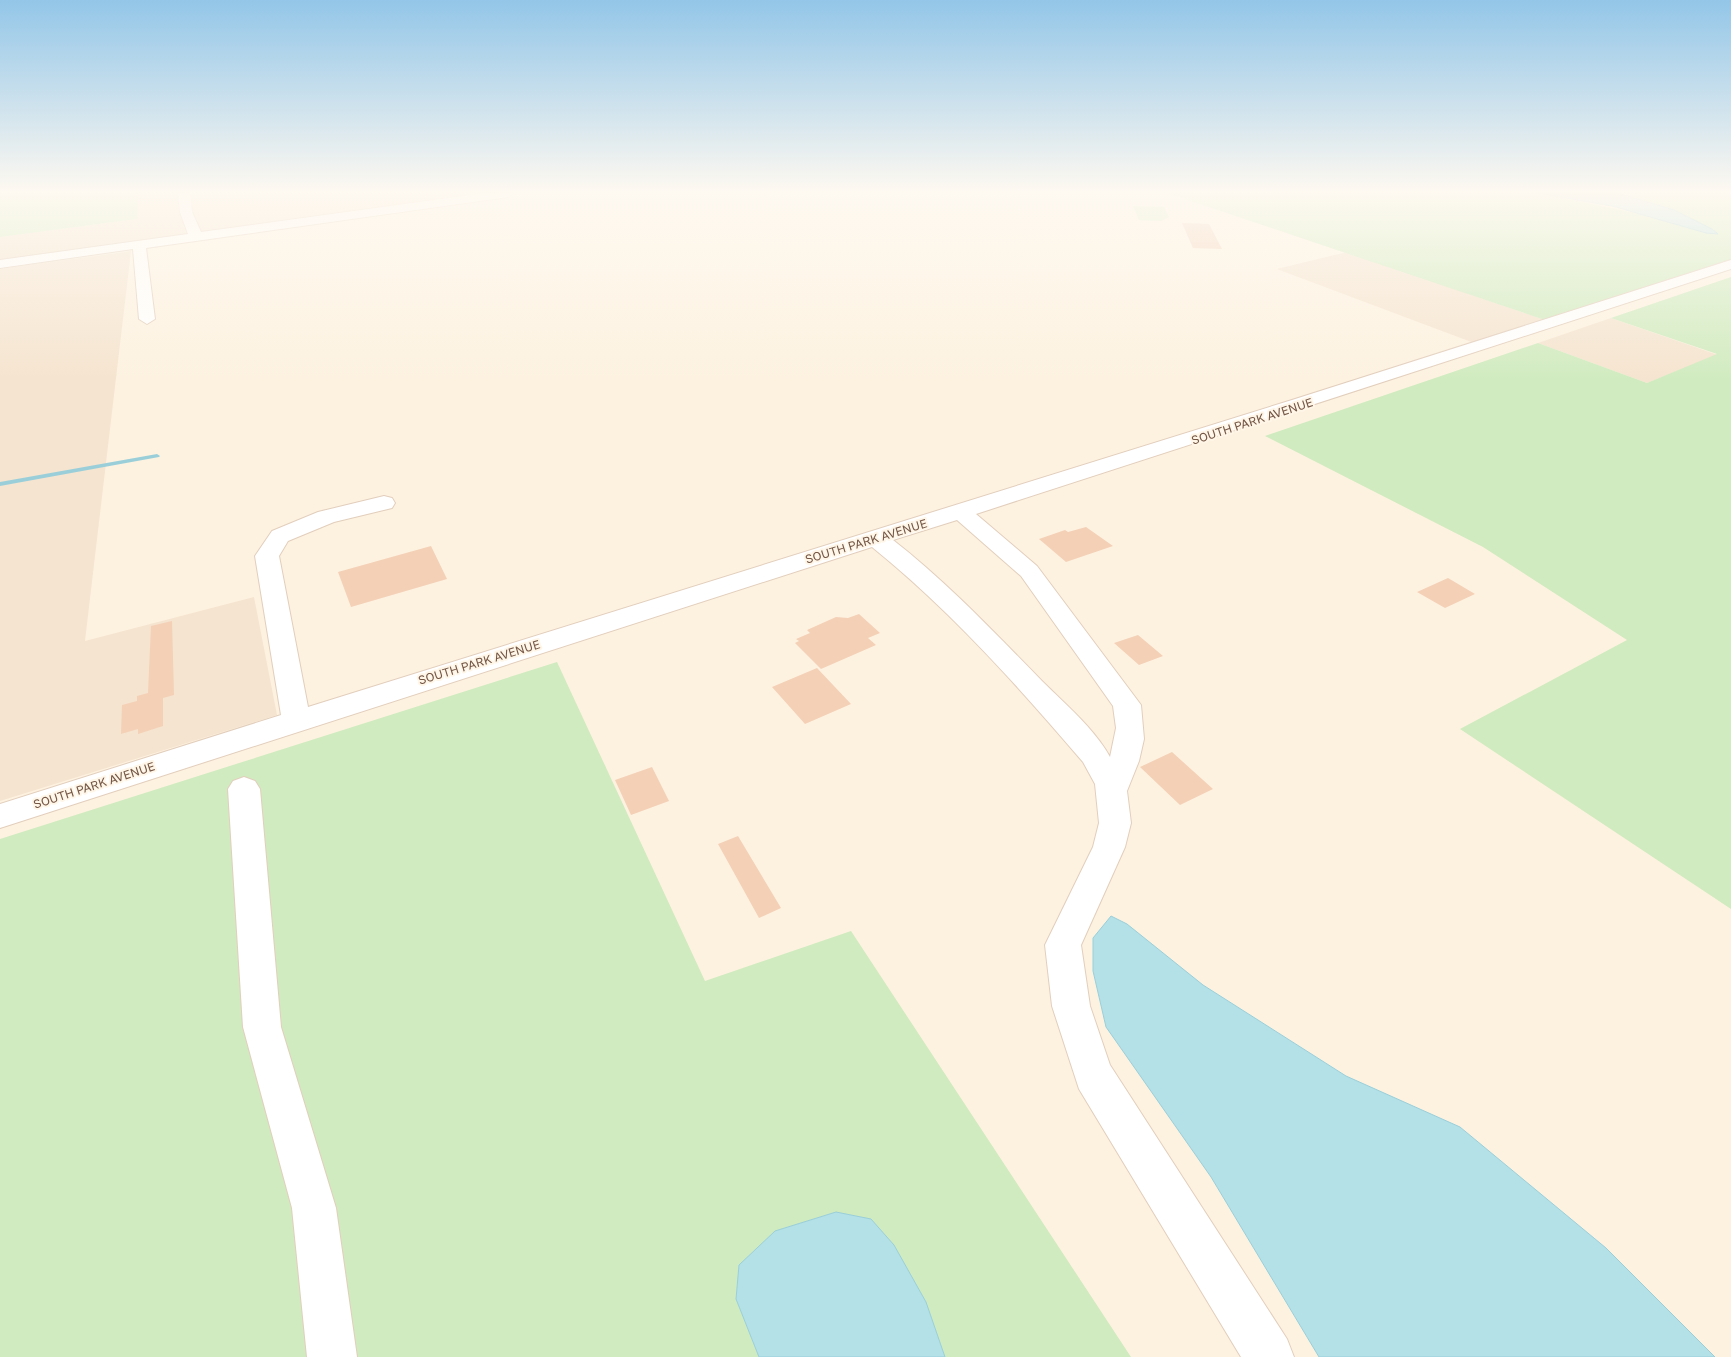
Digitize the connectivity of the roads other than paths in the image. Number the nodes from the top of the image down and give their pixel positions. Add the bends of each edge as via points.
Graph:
1 (53, 256) edge
2 (140, 256) edge
3 (0, 264) edge
4 (1731, 264) edge
5 (147, 319) dead end
6 (384, 503) dead end
7 (961, 512) junction
8 (876, 538) junction
9 (296, 719) junction
10 (244, 789) dead end
11 (1112, 792) junction
12 (0, 816) edge
13 (332, 1357) edge
14 (1269, 1357) edge

1 - 3 street
2 - 5 street
4 - 7 street, SOUTH PARK AVENUE via 1226,430
6 - 9 street via 326,517 280,536 267,556
7 - 8 street, SOUTH PARK AVENUE
7 - 11 street via 1029,571 1127,705 1132,721 1127,758
8 - 9 street, SOUTH PARK AVENUE
8 - 11 street via 920,573 963,614 1057,713 1095,756
9 - 12 street, SOUTH PARK AVENUE
10 - 13 street via 262,1027 314,1208
11 - 14 street via 1115,823 1109,847 1062,945 1071,1006 1093,1075

